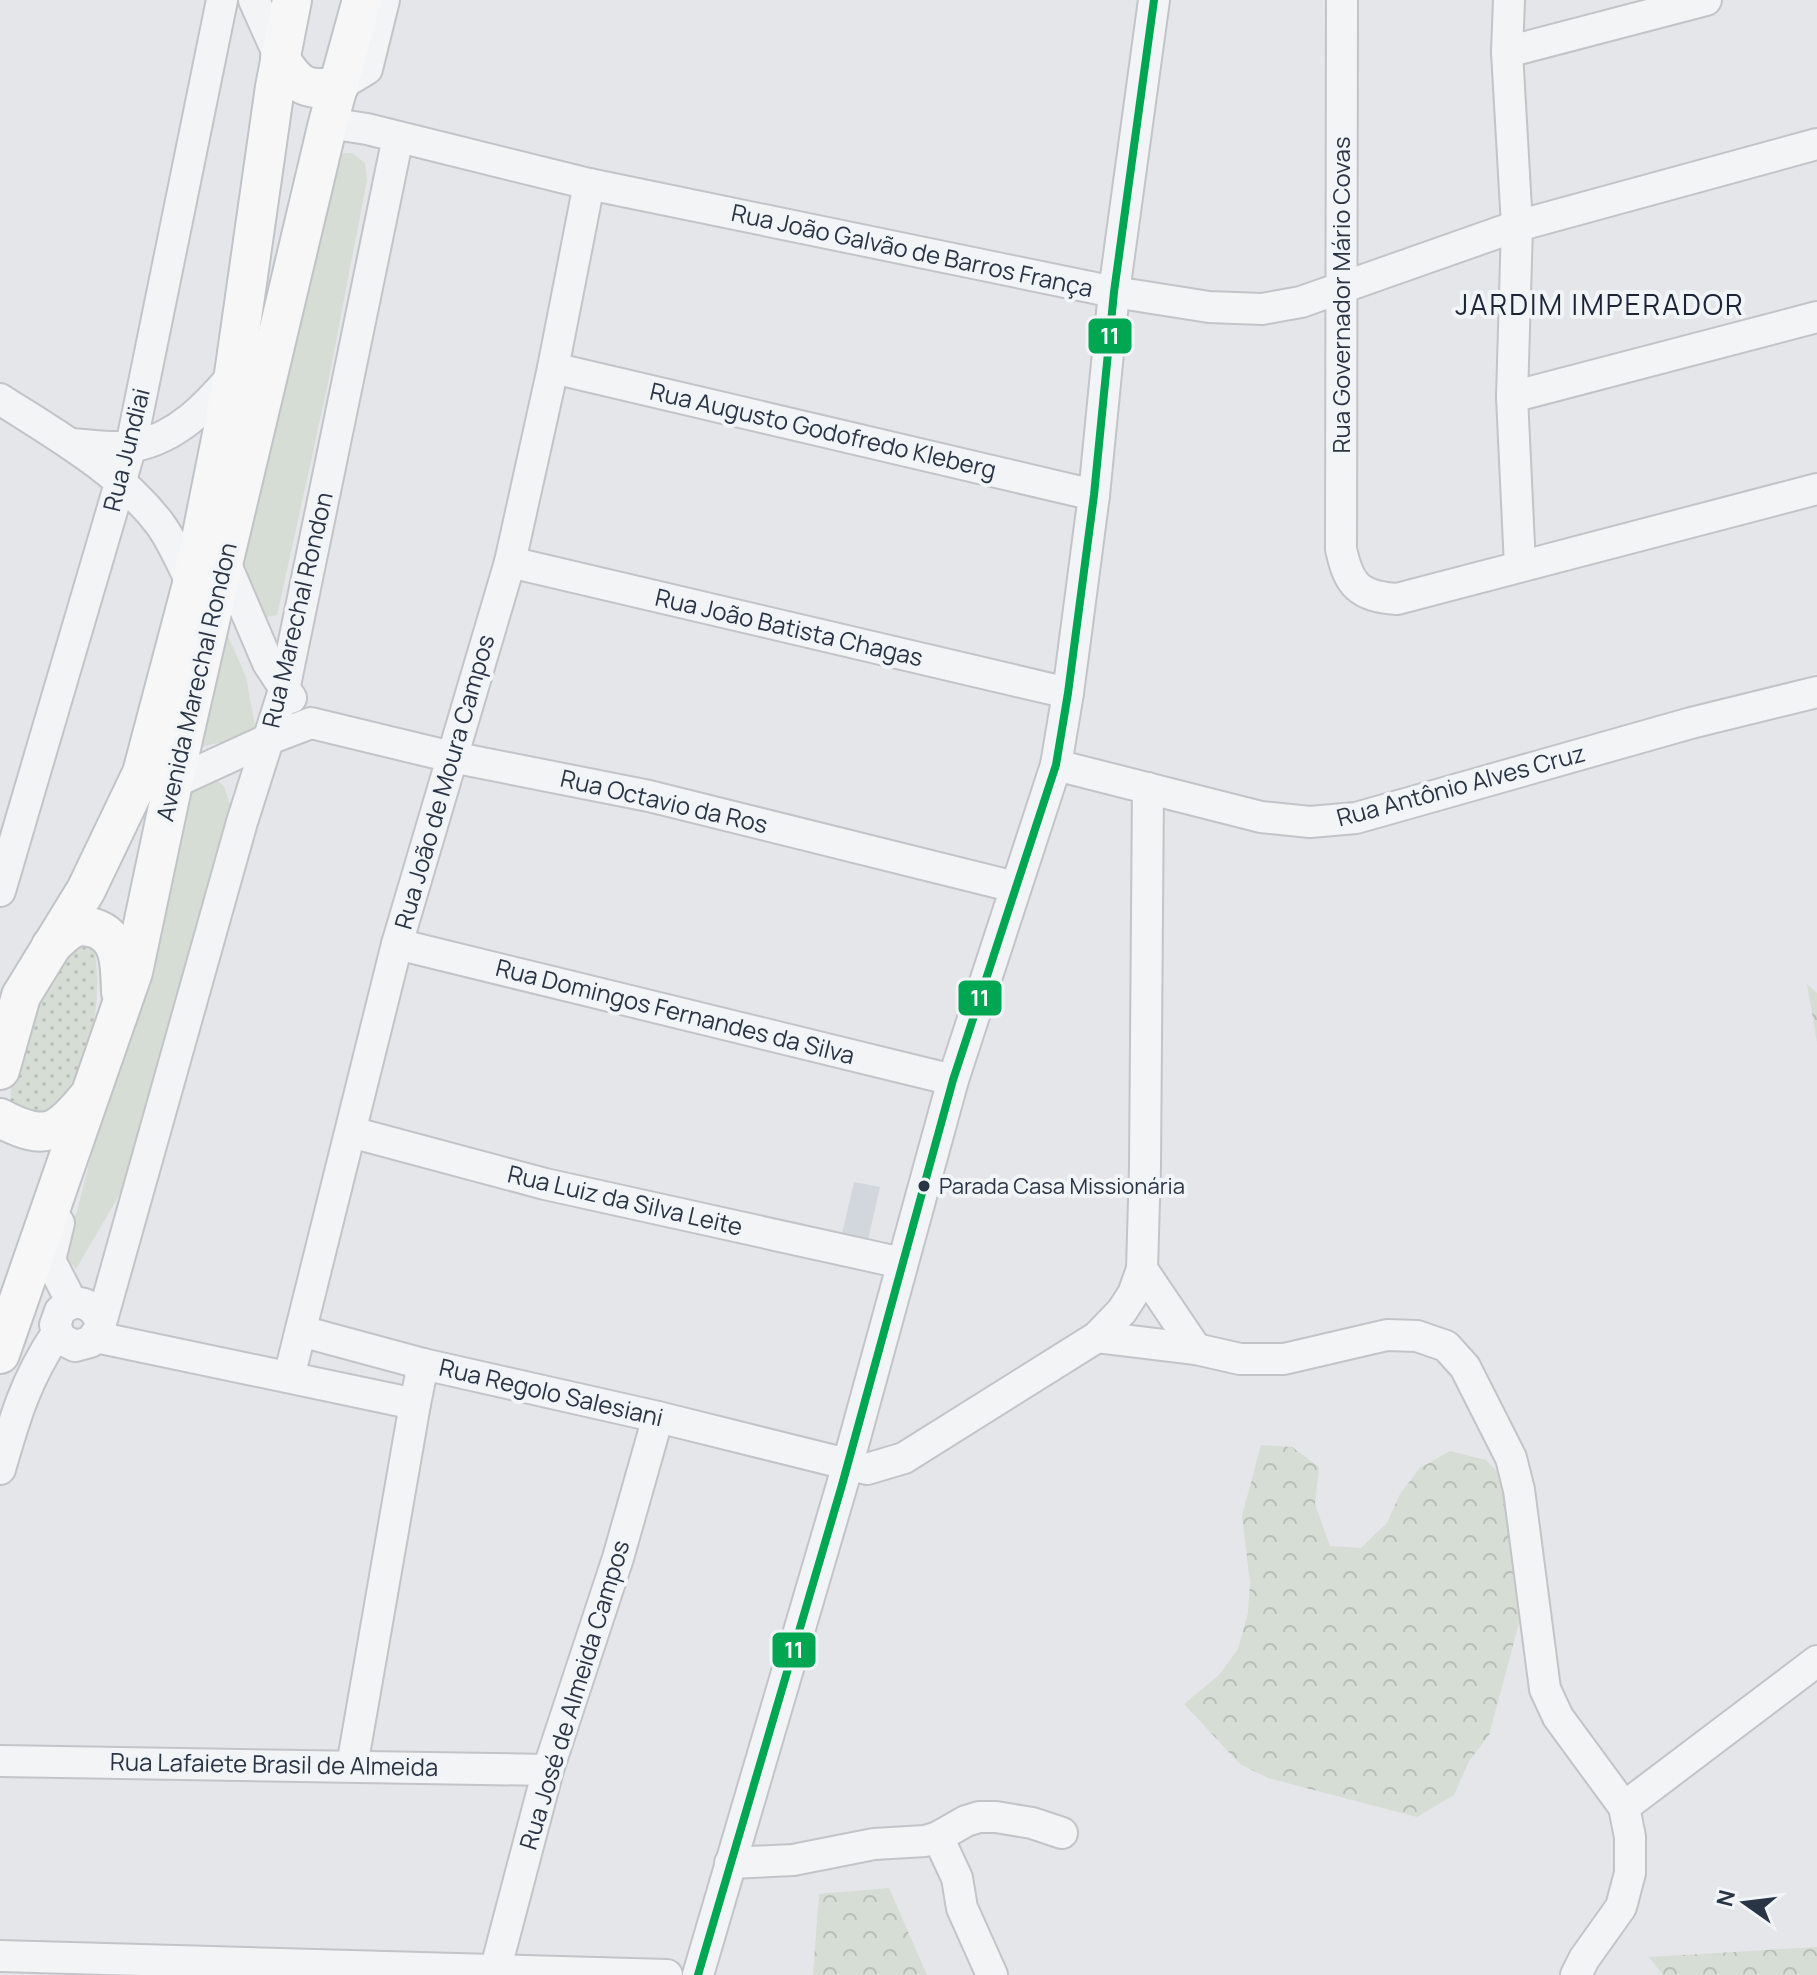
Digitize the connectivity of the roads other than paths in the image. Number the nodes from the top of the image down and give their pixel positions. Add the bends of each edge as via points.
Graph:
1 (222, 0) edge
2 (254, 0) edge
3 (292, 0) edge
4 (362, 0) edge
5 (384, 0) edge
6 (1154, 0) edge
7 (1342, 0) edge
8 (1509, 0) edge
9 (1706, 0) edge
10 (1507, 52) junction
11 (277, 72) junction
12 (339, 86) junction
13 (328, 123) junction
14 (398, 137) junction
15 (1817, 144) edge
16 (589, 184) junction
17 (1517, 226) junction
18 (1342, 288) junction
19 (1114, 292) junction
20 (1817, 317) edge
21 (149, 362) junction
22 (553, 368) junction
23 (234, 374) junction
24 (1512, 397) junction
25 (0, 399) edge
26 (178, 428) junction
27 (71, 444) junction
28 (131, 446) junction
29 (121, 484) junction
30 (1817, 489) edge
31 (1094, 495) junction
32 (158, 522) junction
33 (101, 546) junction
34 (224, 560) junction
35 (510, 562) junction
36 (1520, 566) junction
37 (192, 584) junction
38 (301, 608) junction
39 (252, 625) junction
40 (284, 690) junction
41 (1817, 692) edge
42 (1068, 693) junction
43 (311, 723) junction
44 (269, 739) junction
45 (452, 757) junction
46 (1056, 765) junction
47 (173, 783) junction
48 (1148, 788) junction
49 (1015, 887) junction
50 (0, 891) edge
51 (397, 944) junction
52 (49, 948) junction
53 (0, 990) edge
54 (122, 1007) junction
55 (0, 1070) edge
56 (953, 1080) junction
57 (93, 1092) junction
58 (0, 1118) edge
59 (351, 1132) junction
60 (70, 1155) junction
61 (130, 1214) junction
62 (902, 1263) junction
63 (1142, 1269) junction
64 (74, 1302) junction
65 (98, 1329) junction
66 (301, 1331) junction
67 (57, 1333) junction
68 (1097, 1337) junction
69 (1196, 1349) junction
70 (0, 1354) edge
71 (423, 1364) junction
72 (289, 1377) junction
73 (415, 1404) junction
74 (658, 1417) junction
75 (847, 1466) junction
76 (0, 1469) edge
77 (1817, 1661) edge
78 (0, 1761) edge
79 (352, 1766) junction
80 (548, 1770) junction
81 (1624, 1807) junction
82 (1062, 1833) dead end
83 (938, 1837) junction
84 (730, 1863) junction
85 (0, 1956) edge
86 (494, 1972) edge
87 (667, 1975) edge
88 (698, 1975) edge
89 (992, 1975) edge
90 (1576, 1975) edge

1 - 21 street, Rua Jundiai
2 - 11 street
3 - 11 main road, Avenida Marechal Rondon
4 - 12 main road, Avenida Marechal Rondon
5 - 12 street via 367,69
6 - 19 street
7 - 18 street, Rua Governador Mário Covas
8 - 10 street
9 - 10 street
10 - 17 street
11 - 12 main road via 318,90
11 - 13 main road via 310,117
11 - 23 main road, Avenida Marechal Rondon
12 - 13 main road, Avenida Marechal Rondon
13 - 14 street, Rua João Galvão de Barros França
13 - 34 main road, Avenida Marechal Rondon
14 - 16 street, Rua João Galvão de Barros França
14 - 38 street, Rua Marechal Rondon
15 - 17 street, Rua João Galvão de Barros França
16 - 19 street, Rua João Galvão de Barros França
16 - 22 street, Rua João de Moura Campos
17 - 18 street, Rua João Galvão de Barros França
17 - 24 street
18 - 19 street, Rua João Galvão de Barros França via 1262,309 1209,307
18 - 36 street, Rua Governador Mário Covas via 1341,549 1355,587 1375,597 1397,599
19 - 31 street
20 - 24 street
21 - 26 street via 154,395
21 - 28 street, Rua Jundiai
22 - 31 street, Rua Augusto Godofredo Kleberg
22 - 35 street, Rua João de Moura Campos
23 - 26 street via 203,410
23 - 37 main road, Avenida Marechal Rondon
24 - 36 street
25 - 27 street
26 - 28 street
27 - 28 street
27 - 29 street
28 - 29 street, Rua Jundiai
29 - 32 street
29 - 33 street, Rua Jundiai
30 - 36 street
31 - 42 street
32 - 33 street
32 - 37 street
33 - 50 street, Rua Jundiai
34 - 39 street
34 - 47 main road, Avenida Marechal Rondon
35 - 42 street, Rua João Batista Chagas
35 - 45 street, Rua João de Moura Campos
37 - 52 main road, Avenida Marechal Rondon via 142,773 86,890
38 - 39 street via 283,628 269,633
38 - 40 street, Rua Marechal Rondon
39 - 40 street
40 - 43 street
40 - 44 street, Rua Marechal Rondon
41 - 48 street, Rua Antônio Alves Cruz via 1356,818 1310,822 1261,817
42 - 46 street
43 - 44 street
43 - 45 street, Rua Octavio da Ros
44 - 47 street
44 - 61 street, Rua Marechal Rondon
45 - 49 street, Rua Octavio da Ros via 649,796
45 - 51 street, Rua João de Moura Campos
46 - 48 street, Rua Antônio Alves Cruz
46 - 49 street
47 - 54 main road, Avenida Marechal Rondon via 144,932
48 - 63 street
49 - 56 street
51 - 56 street, Rua Domingos Fernandes da Silva
51 - 59 street, Rua João de Moura Campos
52 - 53 main road
52 - 54 main road via 84,925 107,934 119,960
52 - 55 main road, Avenida Marechal Rondon via 21,996
54 - 57 main road, Avenida Marechal Rondon
56 - 62 street
57 - 58 main road via 65,1125 51,1130 32,1131
57 - 60 main road, Avenida Marechal Rondon
59 - 62 street, Rua Luiz da Silva Leite via 545,1184
59 - 66 street, Rua João de Moura Campos
60 - 64 street via 50,1260
60 - 70 main road, Avenida Marechal Rondon
61 - 64 street
61 - 65 street, Rua Marechal Rondon
62 - 75 street
63 - 68 street, Rua Regolo Salesiani via 1122,1311
63 - 69 street
64 - 65 street via 95,1310
64 - 67 street via 60,1311
65 - 67 street via 90,1342 75,1346
65 - 72 street, Rua Regolo Salesiani
66 - 71 street
66 - 72 street, Rua João de Moura Campos
67 - 76 street via 20,1401
68 - 69 street
68 - 75 street, Rua Regolo Salesiani via 904,1458 867,1469
69 - 81 street via 1240,1359 1284,1359 1387,1335 1417,1336 1446,1346 1465,1367 1511,1458 1545,1689 1558,1717
71 - 73 street, Rua Regolo Salesiani
71 - 74 street, Rua Regolo Salesiani
72 - 73 street, Rua Regolo Salesiani
73 - 79 street
74 - 75 street, Rua Regolo Salesiani
74 - 80 street, Rua José de Almeida Campos
75 - 84 street
77 - 81 street
78 - 79 street, Rua Lafaiete Brasil de Almeida
79 - 80 street, Rua Lafaiete Brasil de Almeida
80 - 86 street, Rua José de Almeida Campos
81 - 90 street via 1630,1873 1621,1907
82 - 83 street via 987,1817 966,1821
83 - 84 street via 793,1860
83 - 89 street
84 - 88 street
85 - 86 street
86 - 87 street

